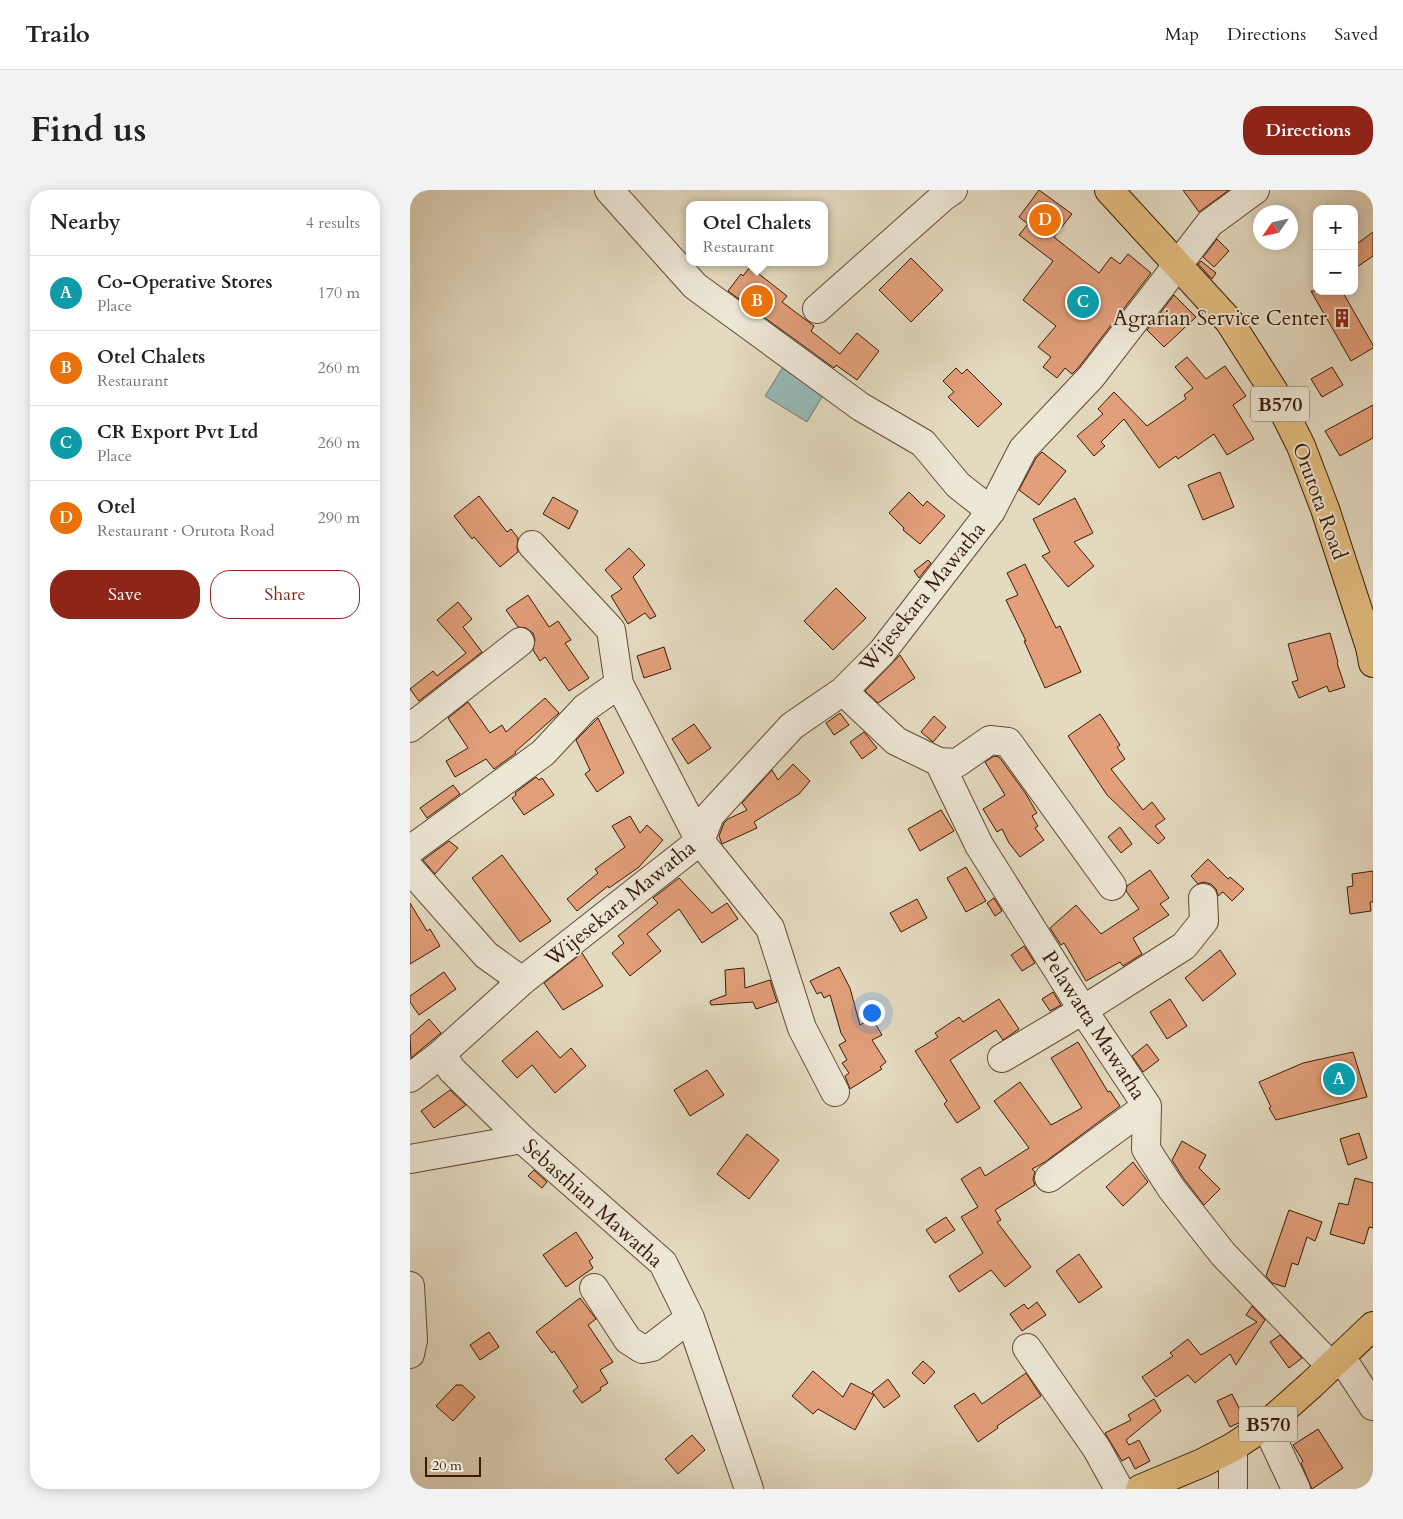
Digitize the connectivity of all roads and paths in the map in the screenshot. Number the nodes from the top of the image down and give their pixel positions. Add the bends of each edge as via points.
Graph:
1 (609, 190) edge
2 (1109, 190) edge
3 (1255, 190) edge
4 (944, 192) edge
5 (1178, 264) junction
6 (817, 309) dead end
7 (991, 511) junction
8 (532, 545) dead end
9 (520, 642) dead end
10 (1373, 663) edge
11 (619, 684) junction
12 (843, 692) junction
13 (410, 728) edge
14 (939, 762) junction
15 (700, 841) junction
16 (410, 850) edge
17 (410, 868) edge
18 (1112, 886) dead end
19 (1203, 898) dead end
20 (522, 981) junction
21 (1083, 1010) junction
22 (441, 1054) junction
23 (1002, 1058) dead end
24 (410, 1078) edge
25 (836, 1092) dead end
26 (1147, 1106) junction
27 (522, 1139) junction
28 (410, 1158) edge
29 (1049, 1178) dead end
30 (410, 1286) edge
31 (594, 1288) dead end
32 (690, 1318) junction
33 (1373, 1326) edge
34 (1027, 1348) dead end
35 (410, 1354) edge
36 (1336, 1361) junction
37 (1373, 1406) edge
38 (1266, 1425) junction
39 (1232, 1447) junction
40 (749, 1489) edge
41 (1119, 1489) edge
42 (1140, 1489) edge
43 (1233, 1489) edge
44 (1296, 1489) edge

1 - 7 street via 695,286 861,407 922,442 958,485
2 - 5 main road, Orutota Road / B570
3 - 5 street, Wijesekara Mawatha via 1210,223
4 - 6 street
5 - 7 street, Wijesekara Mawatha via 1091,377 1023,449
5 - 10 main road, Orutota Road / B570 via 1230,321 1273,390 1301,446 1328,519
7 - 12 street, Wijesekara Mawatha via 882,652
8 - 11 street via 611,630
9 - 13 street
11 - 15 street
11 - 16 street via 585,708 543,753
12 - 14 street via 896,742
12 - 15 street, Wijesekara Mawatha via 792,726 710,815
14 - 18 street via 957,763 990,740 1008,742
14 - 21 street, Pelawatta Mawatha via 979,845
15 - 20 street, Wijesekara Mawatha
15 - 25 street via 770,928 802,1028
17 - 20 street via 486,955
19 - 21 street via 1204,921 1184,946
20 - 22 street, Wijesekara Mawatha
21 - 23 street
21 - 26 street, Pelawatta Mawatha
22 - 24 street, Wijesekara Mawatha
22 - 27 street, Sebasthian Mawatha via 452,1070
26 - 29 street
26 - 36 street, Pelawatta Mawatha via 1146,1149 1171,1188 1223,1254
27 - 28 street
27 - 32 street, Sebasthian Mawatha via 663,1263
30 - 35 street
31 - 32 street via 628,1340 642,1349 652,1347
32 - 40 street, Sebasthian Mawatha
33 - 36 main road, B570
34 - 41 street via 1097,1449
36 - 37 street, Pelawatta Mawatha
36 - 38 main road, B570
38 - 39 main road, B570
38 - 44 street
39 - 42 main road, B570 via 1173,1477
39 - 43 street

